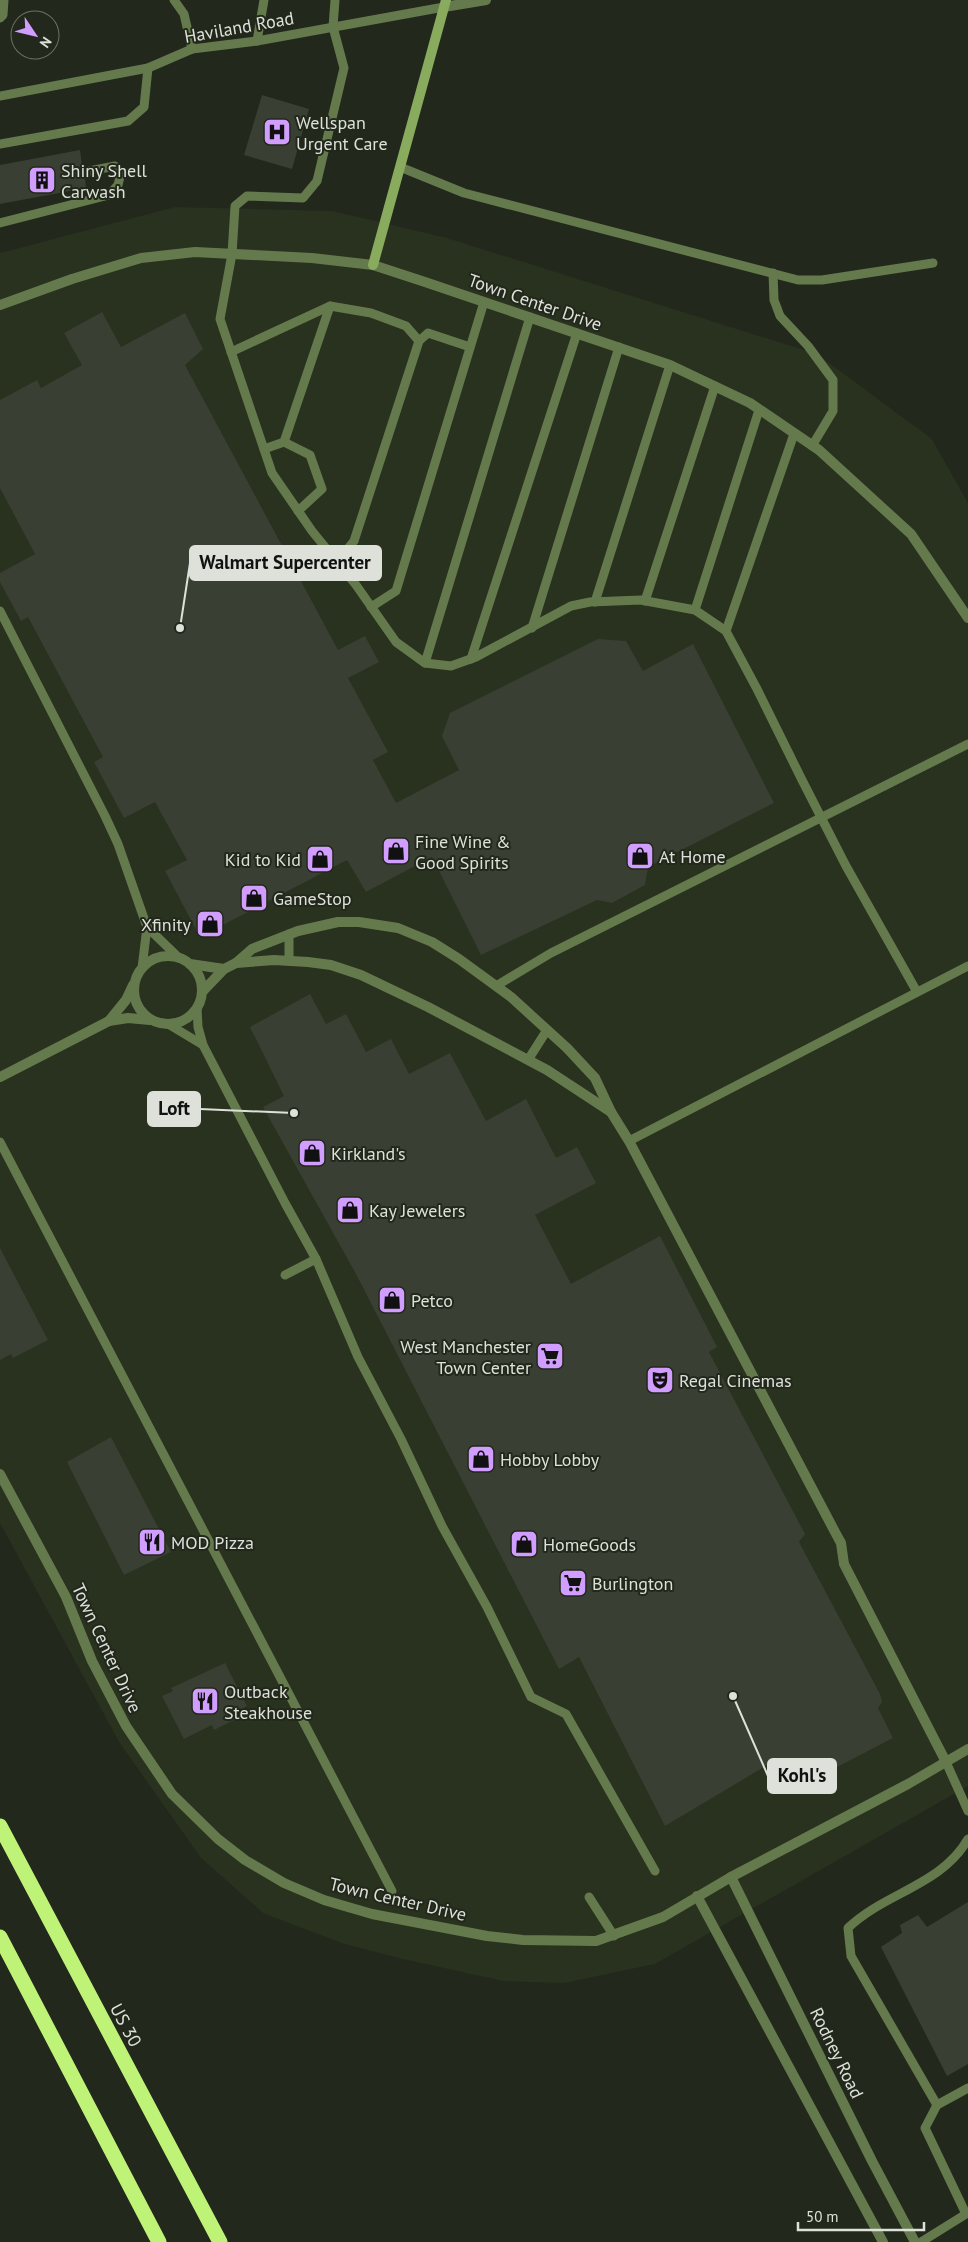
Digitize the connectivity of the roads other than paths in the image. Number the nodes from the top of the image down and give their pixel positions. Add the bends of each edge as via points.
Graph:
1 (4, 0) edge
2 (174, 0) edge
3 (264, 0) edge
4 (335, 0) edge
5 (486, 0) edge
6 (445, 4) edge
7 (0, 18) edge
8 (332, 27) junction
9 (257, 40) junction
10 (192, 49) junction
11 (148, 68) junction
12 (0, 96) edge
13 (0, 144) edge
14 (400, 167) junction
15 (84, 172) dead end
16 (0, 223) edge
17 (232, 254) junction
18 (933, 263) dead end
19 (373, 265) junction
20 (772, 273) junction
21 (484, 302) junction
22 (0, 305) edge
23 (330, 306) junction
24 (530, 317) junction
25 (577, 333) junction
26 (419, 341) junction
27 (470, 347) junction
28 (619, 348) junction
29 (231, 352) junction
30 (670, 365) junction
31 (715, 386) junction
32 (759, 410) junction
33 (794, 434) junction
34 (284, 442) junction
35 (812, 446) junction
36 (264, 449) junction
37 (298, 511) junction
38 (337, 562) junction
39 (645, 601) junction
40 (595, 602) junction
41 (371, 607) junction
42 (694, 610) junction
43 (0, 611) edge
44 (968, 618) edge
45 (532, 628) junction
46 (726, 631) junction
47 (471, 659) junction
48 (425, 663) junction
49 (968, 744) edge
50 (821, 818) junction
51 (147, 927) junction
52 (289, 934) junction
53 (179, 958) junction
54 (289, 960) junction
55 (236, 963) junction
56 (190, 964) junction
57 (968, 966) edge
58 (142, 968) junction
59 (224, 968) junction
60 (135, 980) junction
61 (496, 986) junction
62 (202, 992) junction
63 (917, 992) junction
64 (197, 1008) junction
65 (150, 1020) junction
66 (109, 1021) junction
67 (168, 1024) junction
68 (547, 1030) junction
69 (203, 1045) junction
70 (528, 1060) junction
71 (0, 1077) edge
72 (611, 1112) junction
73 (629, 1141) junction
74 (0, 1142) edge
75 (316, 1259) junction
76 (286, 1275) dead end
77 (0, 1474) edge
78 (968, 1749) edge
79 (946, 1762) junction
80 (968, 1811) edge
81 (0, 1826) edge
82 (968, 1839) edge
83 (655, 1872) dead end
84 (731, 1876) junction
85 (392, 1891) dead end
86 (697, 1896) junction
87 (589, 1897) dead end
88 (614, 1936) junction
89 (0, 1938) edge
90 (968, 2088) edge
91 (937, 2105) junction
92 (159, 2242) edge
93 (220, 2242) edge
94 (883, 2242) edge
95 (915, 2242) edge
96 (921, 2242) edge

1 - 7 lane
2 - 10 lane via 184,14
3 - 9 lane
4 - 8 lane
5 - 6 street, Haviland Road
6 - 8 lane, Haviland Road
6 - 14 street
8 - 9 lane, Haviland Road
8 - 17 lane via 344,68 317,181 303,198 247,196 241,201 236,206
9 - 10 lane, Haviland Road
10 - 11 lane, Haviland Road
11 - 12 lane, Haviland Road
11 - 13 lane via 144,107 128,121
14 - 19 street
14 - 20 lane via 464,193
15 - 16 lane via 115,166 121,173 118,185 109,195
17 - 19 street, Town Center Drive
17 - 22 street, Town Center Drive via 194,252 140,258
17 - 29 lane via 220,319
18 - 20 lane via 822,280 798,280
19 - 21 street, Town Center Drive
20 - 35 lane via 774,300 780,316 833,380 833,411
21 - 24 street, Town Center Drive
21 - 27 lane
23 - 26 lane via 371,313 406,326
23 - 29 lane
23 - 34 lane
24 - 25 street, Town Center Drive
24 - 48 lane
25 - 28 street, Town Center Drive
25 - 47 lane
26 - 27 lane via 428,333
26 - 38 lane via 354,541
27 - 41 lane via 396,591
28 - 30 street, Town Center Drive
28 - 45 lane
29 - 36 lane
30 - 31 street, Town Center Drive
30 - 40 lane
31 - 32 street, Town Center Drive
31 - 39 lane
32 - 33 street, Town Center Drive
32 - 42 lane
33 - 35 street, Town Center Drive
33 - 46 lane
34 - 36 lane
34 - 37 lane via 310,455 322,489
35 - 44 street, Town Center Drive via 911,534
36 - 37 lane via 272,473
37 - 38 lane
38 - 41 lane
39 - 40 lane
39 - 42 lane
40 - 45 lane via 572,606
41 - 48 lane via 396,642
42 - 46 lane
43 - 51 lane via 105,816
45 - 47 lane
46 - 50 lane
47 - 48 lane via 452,666
49 - 50 lane
50 - 61 lane via 551,953
50 - 63 lane
51 - 53 lane
51 - 58 lane
52 - 54 lane
52 - 55 street via 252,949
52 - 61 street via 338,922 398,928 432,942
53 - 56 street
53 - 58 street via 161,957
54 - 55 street
54 - 70 street via 331,965 361,975
55 - 59 street
56 - 59 street
56 - 62 street via 198,975
57 - 63 lane
58 - 60 street
59 - 62 street
60 - 65 street via 134,998
60 - 66 street via 126,1000
61 - 68 street
62 - 64 street
63 - 73 lane
64 - 67 street via 185,1020
64 - 69 lane
65 - 66 street via 128,1018
65 - 67 street
66 - 71 street
67 - 69 lane
68 - 70 lane
68 - 72 street via 595,1078
69 - 75 lane
70 - 72 street
72 - 73 street
73 - 79 street via 836,1532 844,1564
74 - 85 lane
75 - 76 lane
75 - 83 lane via 358,1357 531,1697 566,1714
77 - 88 street, Town Center Drive via 66,1597 92,1662 126,1726 172,1794 218,1839 245,1860 284,1883 324,1900 434,1927 523,1940 596,1941
78 - 79 street, Town Center Drive
79 - 80 lane
79 - 84 street, Town Center Drive
81 - 93 highway, US 30 / US 30
82 - 91 lane via 959,1854 937,1874 861,1916 848,1928 851,1956
84 - 86 street, Town Center Drive
84 - 95 street, Rodney Road
86 - 88 street, Town Center Drive via 663,1917
86 - 94 street
87 - 88 lane
89 - 92 highway
90 - 91 lane
91 - 96 lane via 925,2128 966,2214

